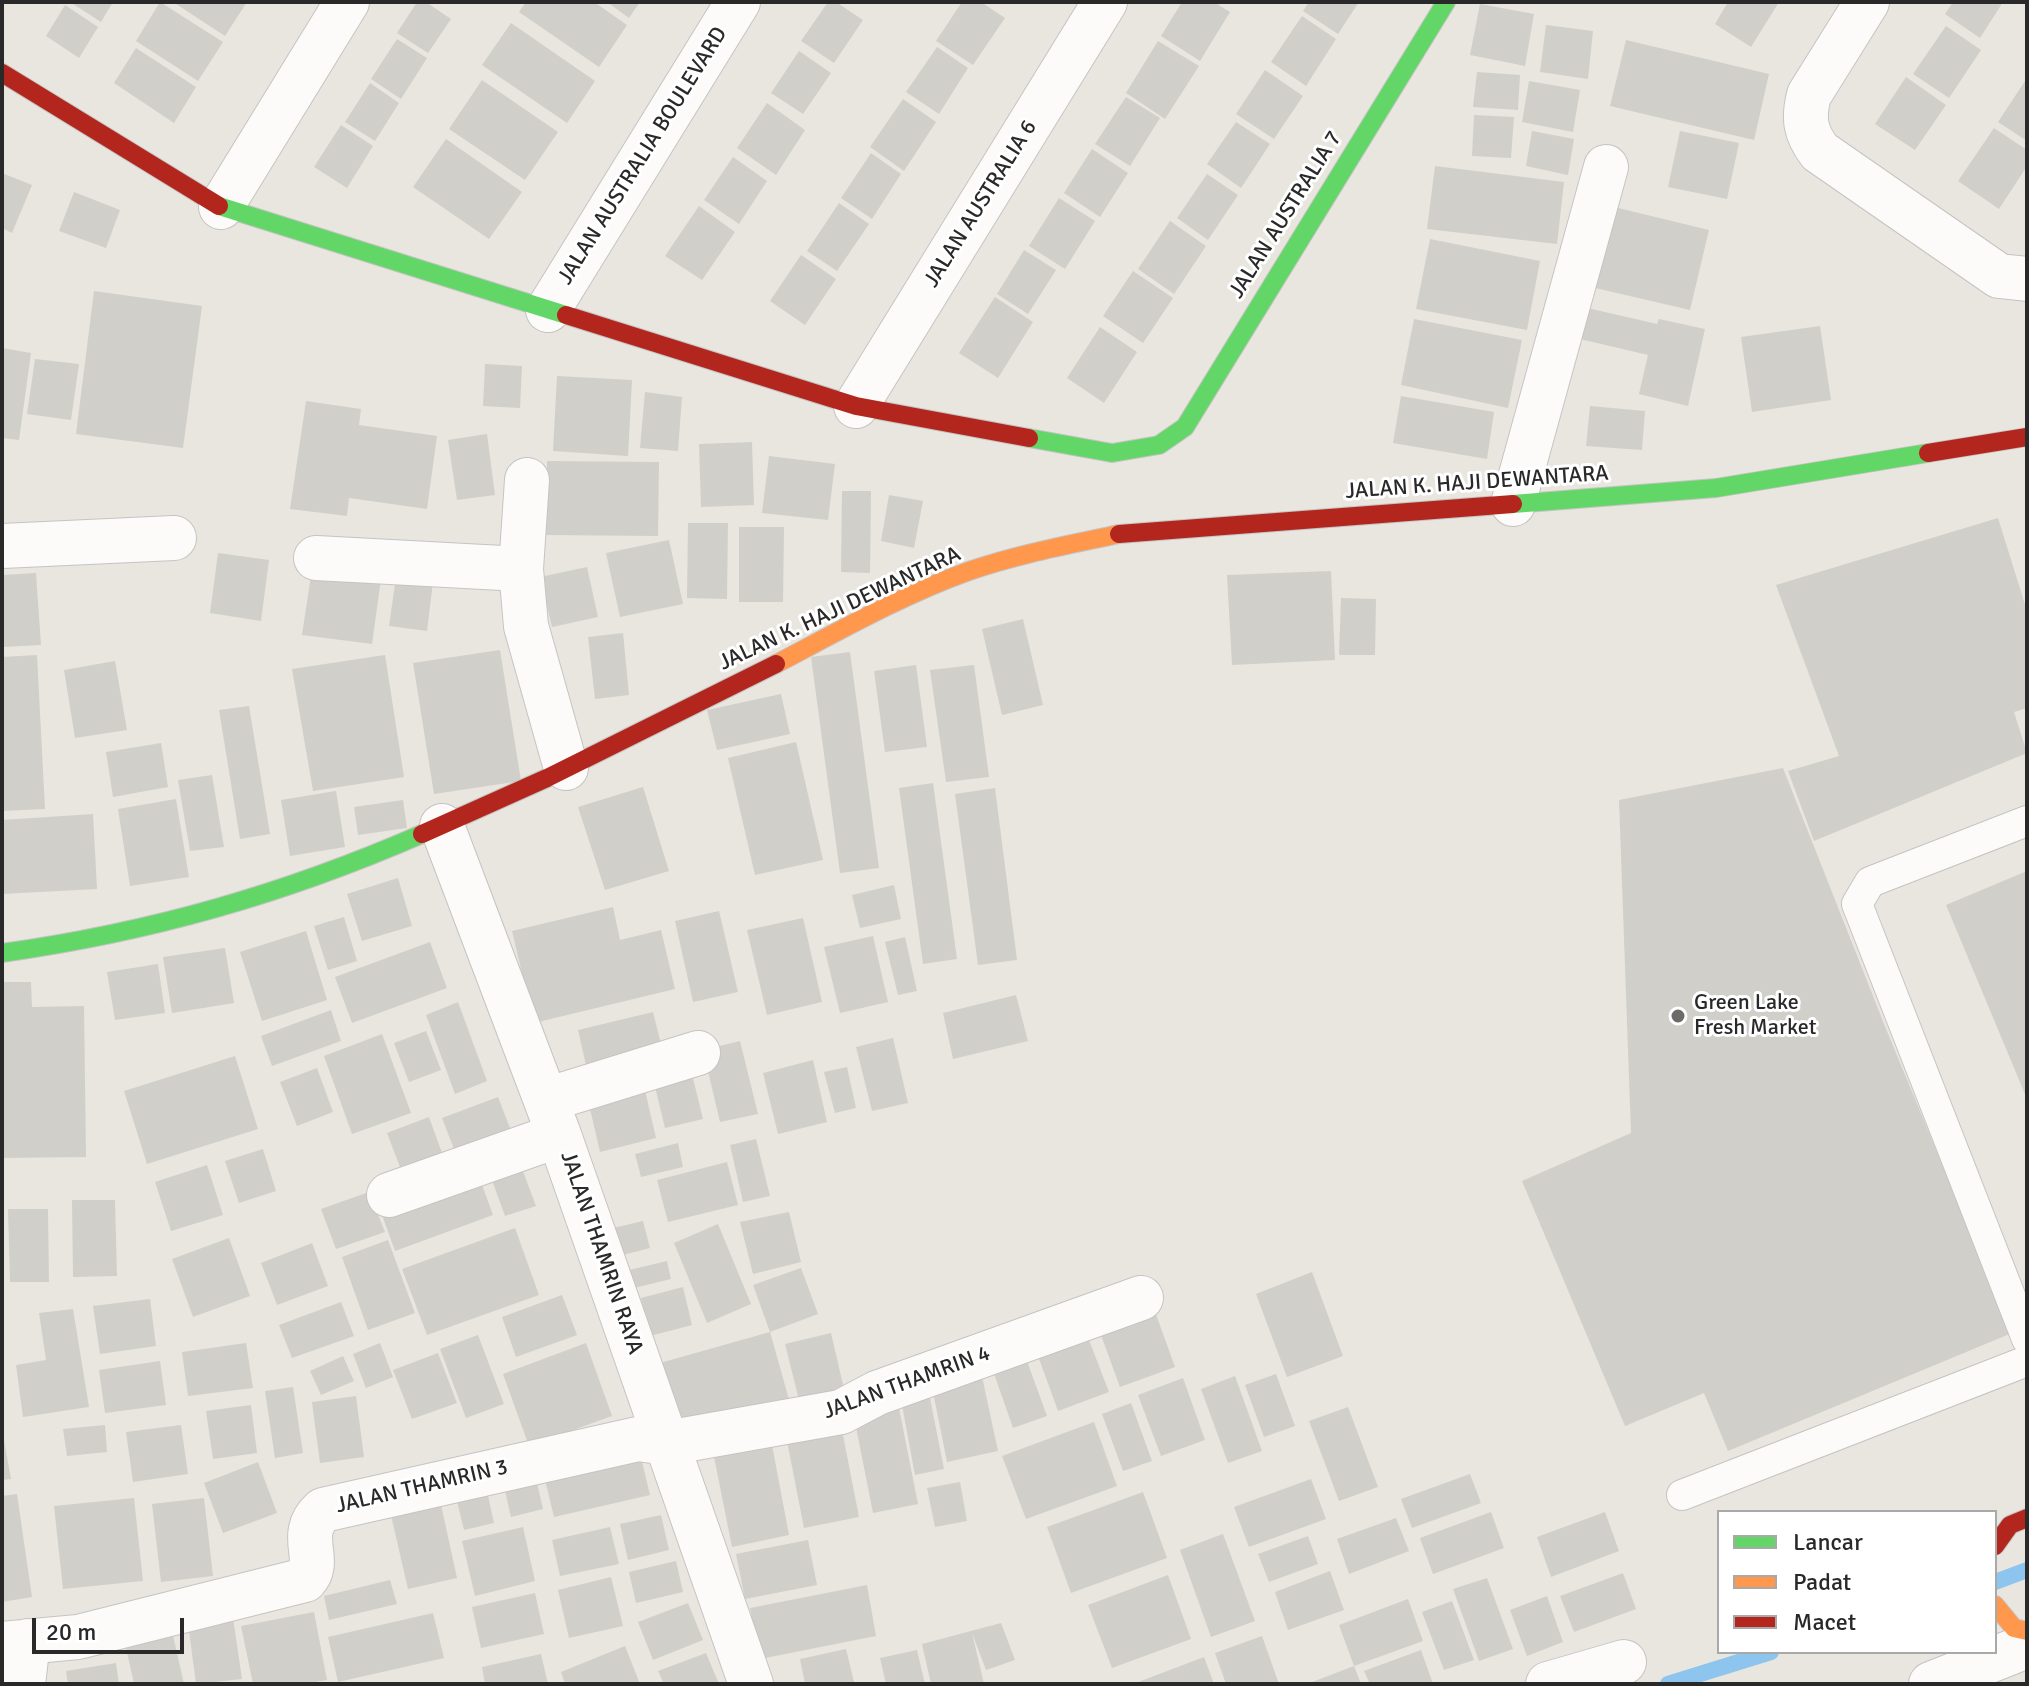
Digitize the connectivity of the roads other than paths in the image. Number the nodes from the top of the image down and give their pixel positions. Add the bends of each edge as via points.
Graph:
1 (347, 2) edge
2 (738, 2) edge
3 (1105, 2) edge
4 (1446, 2) edge
5 (1867, 2) edge
6 (2, 73) edge
7 (1606, 167) dead end
8 (221, 207) junction
9 (2027, 279) edge
10 (548, 310) junction
11 (856, 406) junction
12 (2027, 437) edge
13 (527, 480) dead end
14 (1513, 504) junction
15 (174, 538) dead end
16 (2, 546) edge
17 (316, 558) dead end
18 (521, 569) junction
19 (566, 768) junction
20 (2027, 821) edge
21 (442, 826) junction
22 (2, 953) edge
23 (698, 1053) dead end
24 (552, 1118) junction
25 (389, 1195) dead end
26 (1141, 1298) dead end
27 (2027, 1339) edge
28 (2027, 1361) edge
29 (667, 1443) junction
30 (1682, 1495) dead end
31 (1997, 1607) edge
32 (2023, 1635) edge
33 (15, 1642) edge
34 (1997, 1649) edge
35 (1987, 1654) edge
36 (1624, 1662) dead end
37 (23, 1684) edge
38 (751, 1684) edge
39 (1548, 1684) edge
40 (1931, 1684) edge

1 - 8 street
2 - 10 street, JALAN AUSTRALIA BOULEVARD
3 - 11 street, JALAN AUSTRALIA 6
4 - 11 street, JALAN AUSTRALIA 7 via 1185,427 1159,445 1112,453
5 - 9 street via 1809,95 1806,128 1820,152 1999,276
6 - 8 street
7 - 14 street
8 - 10 street
10 - 11 street
12 - 14 street, JALAN K. HAJI DEWANTARA via 1716,488
13 - 18 street
14 - 19 street, JALAN K. HAJI DEWANTARA via 1121,534 1031,552 946,580
15 - 16 street
17 - 18 street
18 - 19 street via 526,626
19 - 21 street, JALAN K. HAJI DEWANTARA
20 - 27 lane via 1870,882 1857,904
21 - 22 street, JALAN K. HAJI DEWANTARA via 277,892 159,928 74,946
21 - 24 street, JALAN THAMRIN RAYA
23 - 24 street
24 - 25 street
24 - 29 street, JALAN THAMRIN RAYA
26 - 29 street, JALAN THAMRIN 4 via 877,1393 841,1412
28 - 30 lane
29 - 33 street, JALAN THAMRIN 3 via 638,1439 323,1510 308,1533 311,1562 305,1580 78,1637
29 - 38 street, JALAN THAMRIN RAYA
31 - 32 street
32 - 34 street
33 - 37 street
35 - 40 street
36 - 39 street

